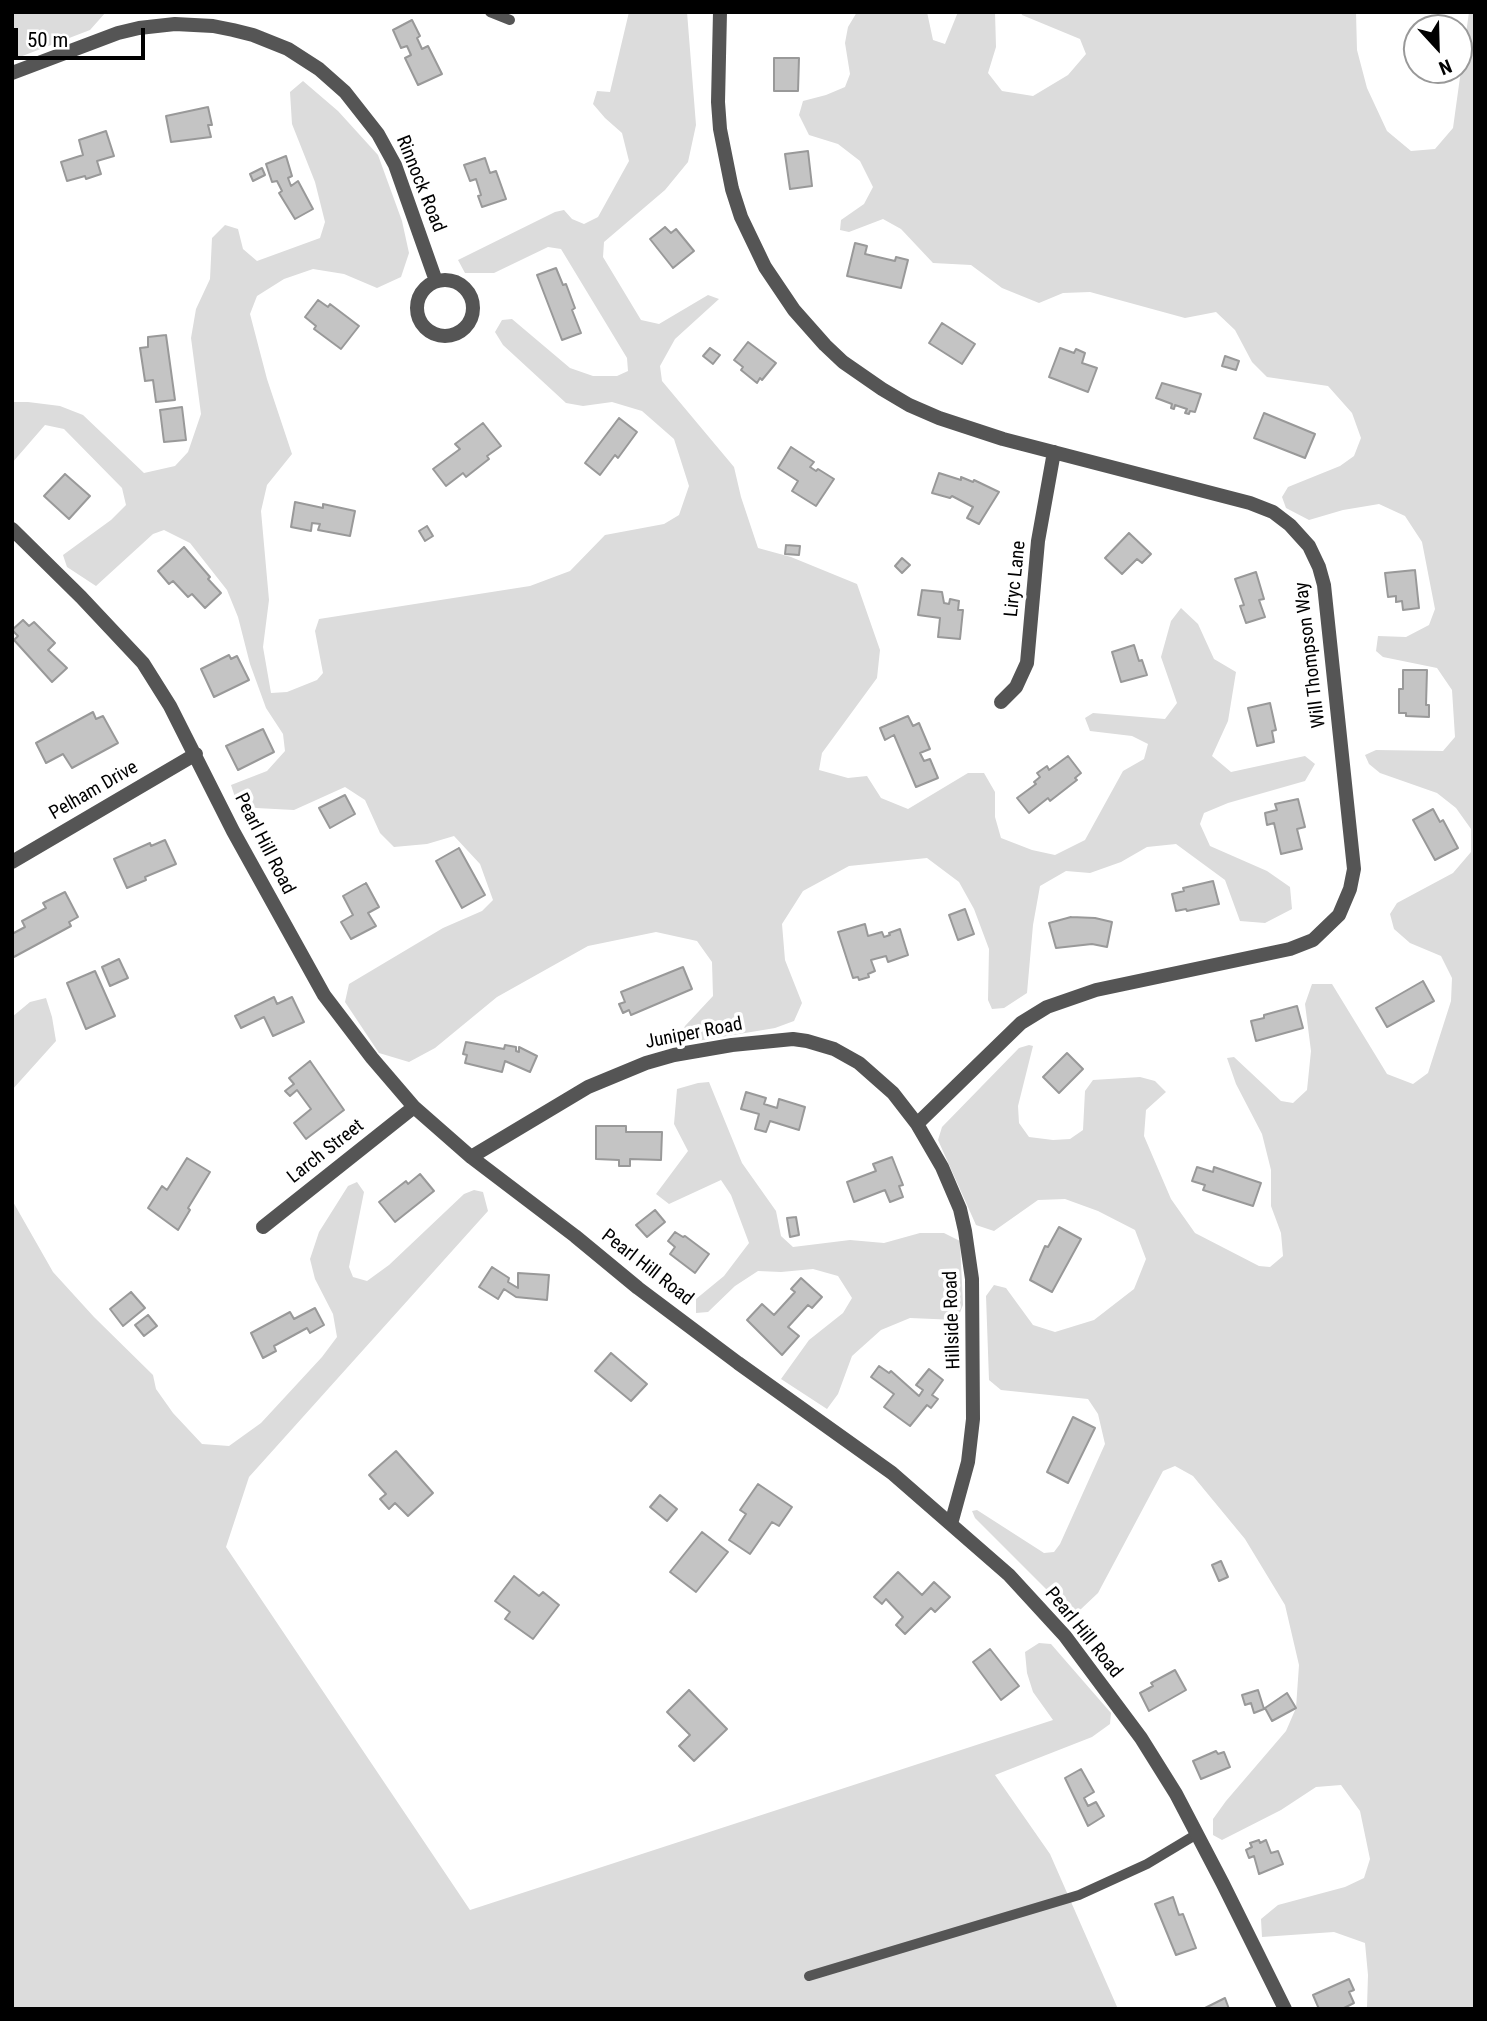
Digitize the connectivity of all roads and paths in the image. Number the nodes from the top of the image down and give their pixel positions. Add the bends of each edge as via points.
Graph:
1 (490, 12) edge
2 (720, 12) edge
3 (510, 20) dead end
4 (12, 73) edge
5 (436, 281) dead end
6 (1054, 452) junction
7 (12, 529) edge
8 (1000, 702) dead end
9 (195, 754) junction
10 (12, 862) edge
11 (414, 1107) junction
12 (917, 1124) junction
13 (471, 1157) junction
14 (262, 1227) dead end
15 (951, 1524) junction
16 (1197, 1834) junction
17 (809, 1976) dead end
18 (1285, 2009) edge

1 - 3 lane
2 - 6 street, Will Thompson Way via 718,102 724,159 753,244 794,310 843,362 909,405 980,432
4 - 5 street, Rinnock Road via 105,37 166,25 213,26 288,49 338,86 378,134 395,165
6 - 8 street, Liryc Lane via 1038,541 1027,663 1016,687
6 - 12 street, Will Thompson Way via 1250,503 1273,512 1309,546 1324,585 1353,879 1339,915 1325,931 1301,945 1077,995 1034,1014
7 - 9 street, Pearl Hill Road via 143,663
9 - 10 street, Pelham Drive
9 - 11 street, Pearl Hill Road via 324,995
11 - 13 street, Pearl Hill Road
11 - 14 street, Larch Street
12 - 13 street, Juniper Road via 882,1082 846,1055 807,1041 763,1041 674,1055 615,1075 557,1104
12 - 15 street, Hillside Road via 960,1209 972,1279 971,1438
13 - 15 street, Pearl Hill Road via 730,1357 892,1473
15 - 16 street, Pearl Hill Road via 1009,1575 1065,1636 1141,1738
16 - 17 lane via 1147,1864 1079,1895
16 - 18 street, Pearl Hill Road

